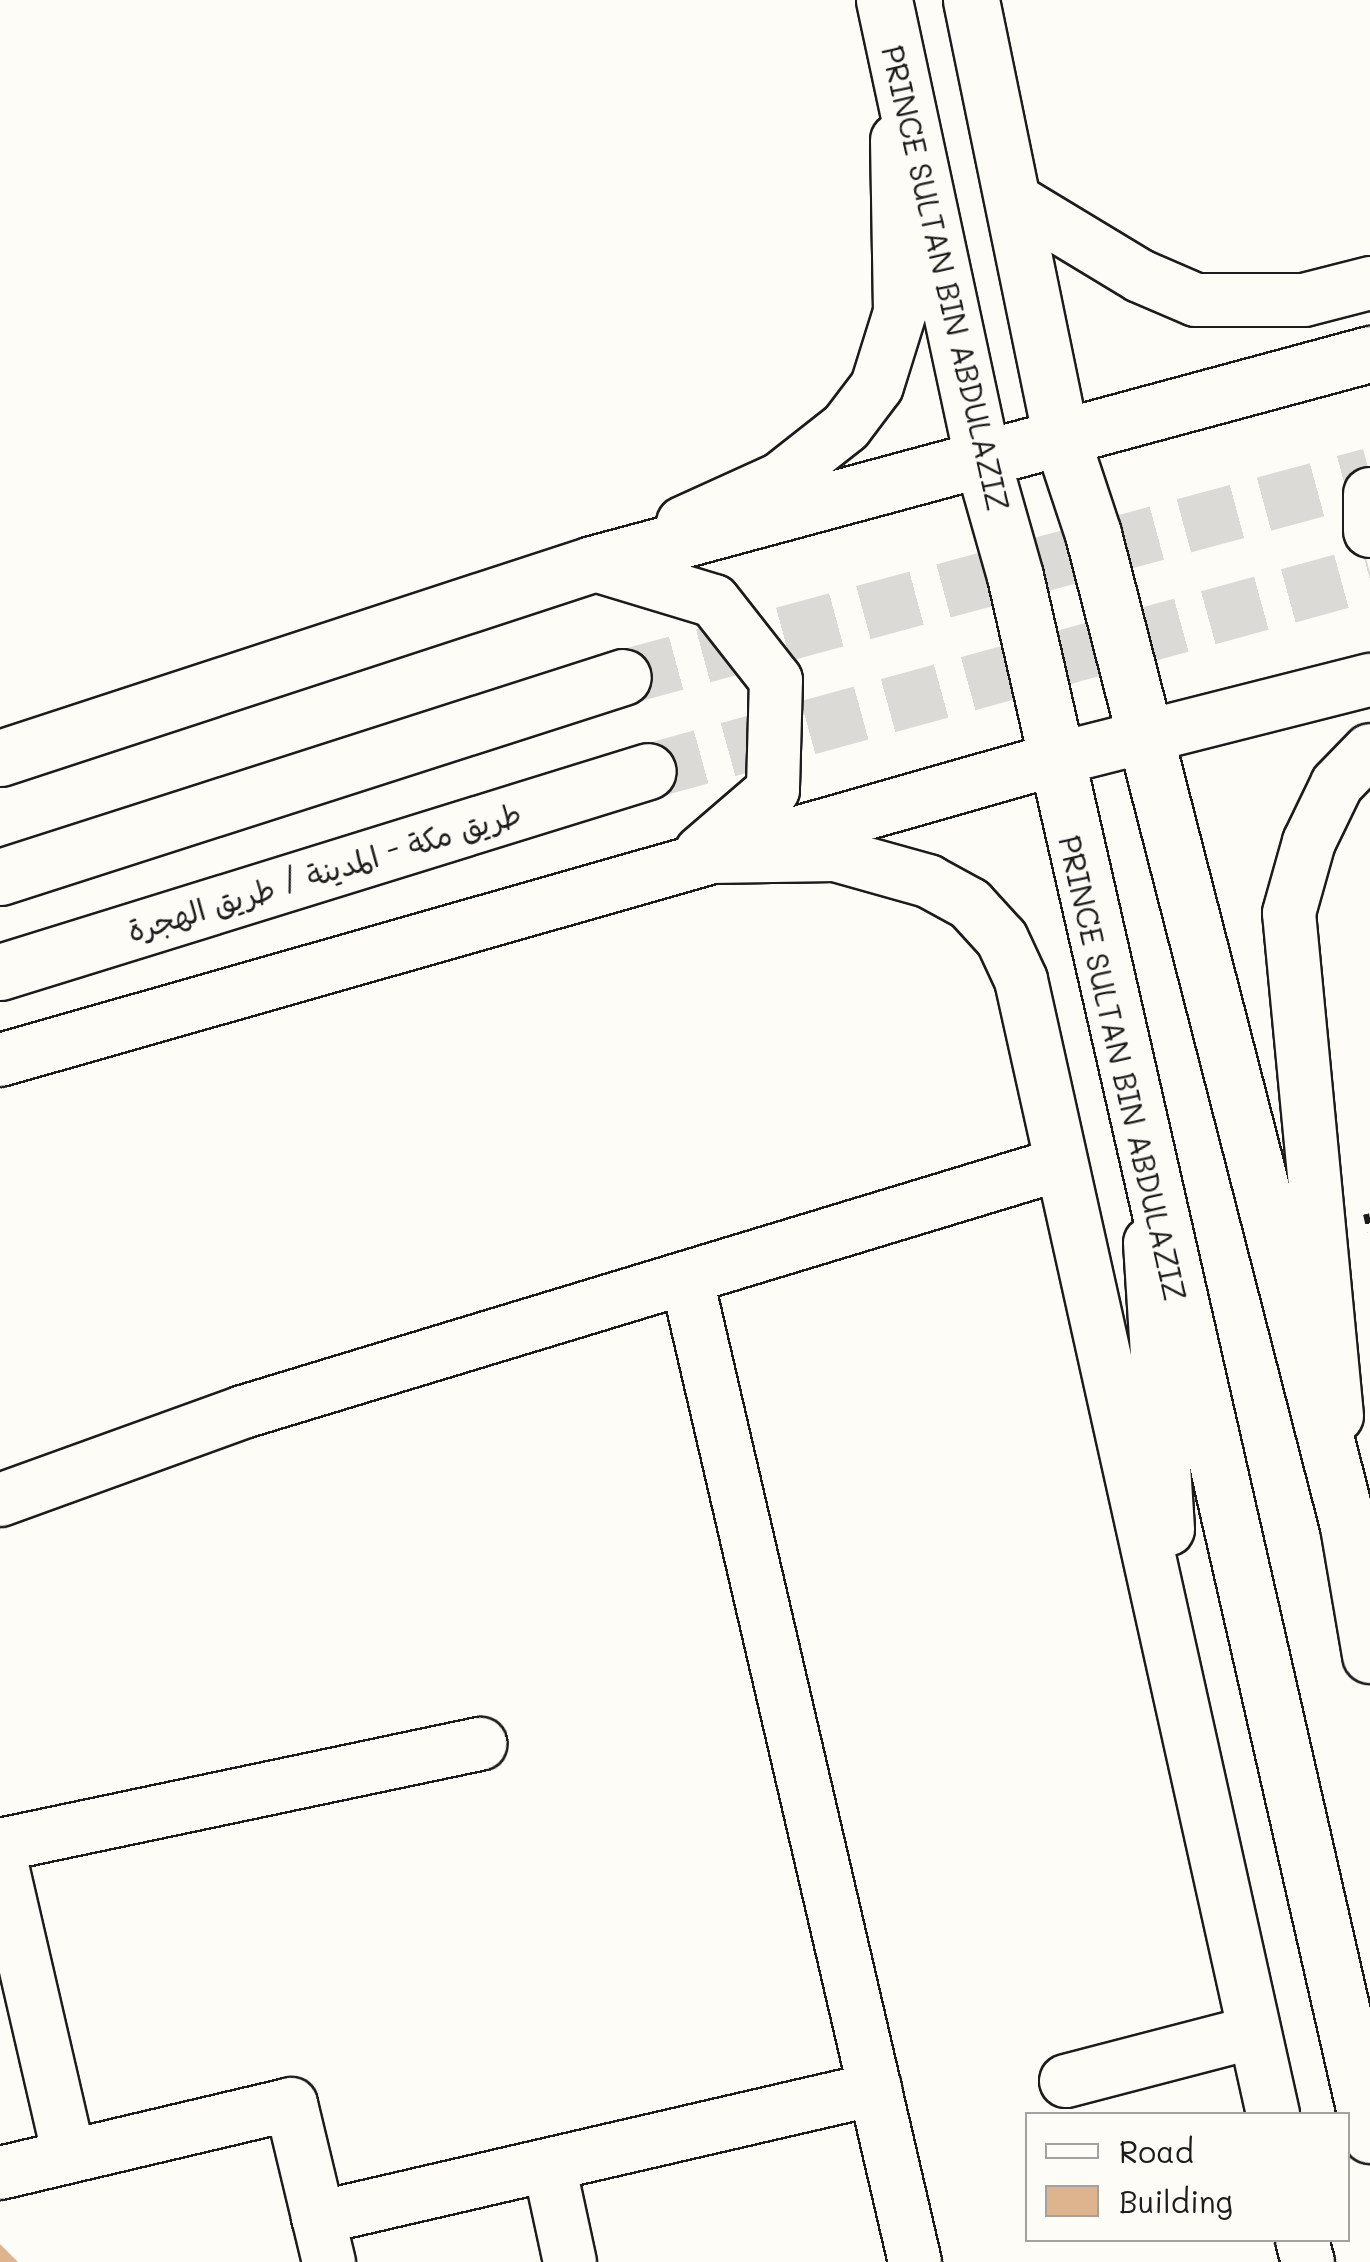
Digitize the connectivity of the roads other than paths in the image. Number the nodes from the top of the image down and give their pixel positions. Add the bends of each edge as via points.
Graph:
1 (971, 0) edge
2 (886, 7) edge
3 (1016, 202) junction
4 (1370, 283) edge
5 (1370, 354) edge
6 (1060, 434) junction
7 (984, 462) junction
8 (1370, 494) edge
9 (1370, 530) edge
10 (592, 564) junction
11 (623, 677) tunnel mouth
12 (1370, 680) edge
13 (1142, 738) junction
14 (1370, 750) edge
15 (0, 758) edge
16 (1053, 760) junction
17 (648, 771) tunnel mouth
18 (699, 860) junction
19 (0, 876) edge
20 (0, 972) edge
21 (0, 1060) edge
22 (1145, 1161) junction
23 (1062, 1164) junction
24 (687, 1280) junction
25 (0, 1500) edge
26 (1348, 1526) junction
27 (1370, 1655) edge
28 (1178, 1702) junction
29 (480, 1744) dead end
30 (0, 1845) edge
31 (0, 1857) edge
32 (1254, 2032) junction
33 (1066, 2082) dead end
34 (875, 2089) junction
35 (1274, 2112) edge
36 (1370, 2135) edge
37 (69, 2156) junction
38 (549, 2165) junction
39 (0, 2173) edge
40 (324, 2240) edge
41 (570, 2262) edge
42 (915, 2262) edge

1 - 3 main road
2 - 7 main road, PRINCE SULTAN BIN ABDULAZIZ
2 - 10 street via 902,200 900,312 877,386 846,426 780,479
3 - 4 street via 1140,276 1196,300 1304,300
3 - 6 main road
5 - 6 main road
6 - 7 main road
6 - 13 main road via 1093,534
7 - 10 main road
7 - 16 main road, PRINCE SULTAN BIN ABDULAZIZ
8 - 9 street
10 - 15 main road
10 - 18 street via 714,601 776,680 773,790
11 - 19 main road
12 - 13 street
13 - 16 street
13 - 26 main road
14 - 26 street via 1337,784 1309,842 1289,913
16 - 18 street
16 - 22 main road, PRINCE SULTAN BIN ABDULAZIZ
17 - 20 main road, طريق مكة - المدينة / طريق الهجرة
18 - 21 street
18 - 23 street via 835,856 882,864 970,904 1002,939 1021,980
22 - 28 street
22 - 36 main road, PRINCE SULTAN BIN ABDULAZIZ
23 - 24 street
23 - 28 street
24 - 25 street via 243,1412
24 - 34 street
26 - 27 main road
28 - 32 street
29 - 30 street
31 - 37 street
32 - 33 street
32 - 35 street
34 - 38 street
34 - 42 street
37 - 39 street
37 - 40 street via 291,2104
38 - 40 street
38 - 41 street

